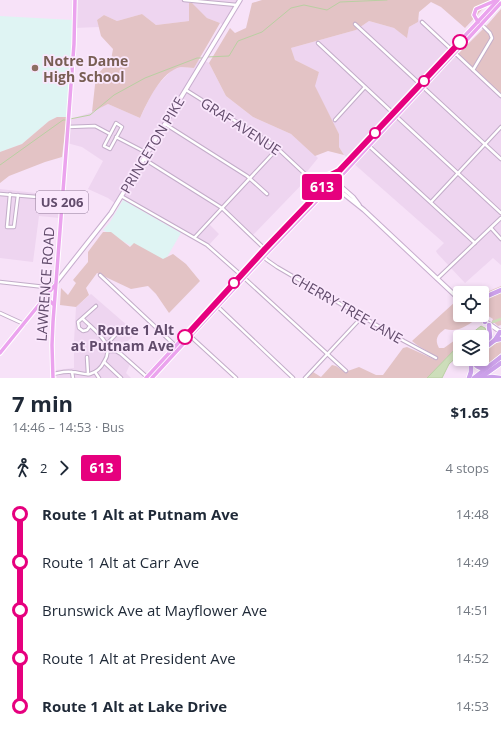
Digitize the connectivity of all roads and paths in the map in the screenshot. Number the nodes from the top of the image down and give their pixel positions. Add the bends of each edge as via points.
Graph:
1 (75, 0) edge
2 (184, 0) edge
3 (240, 0) edge
4 (498, 0) edge
5 (501, 3) edge
6 (237, 5) junction
7 (422, 22) dead end
8 (480, 23) junction
9 (355, 24) dead end
10 (318, 44) dead end
11 (454, 52) junction
12 (473, 70) junction
13 (422, 86) junction
14 (365, 87) junction
15 (186, 90) junction
16 (501, 96) edge
17 (395, 115) junction
18 (335, 120) dead end
19 (165, 124) junction
20 (68, 127) junction
21 (501, 127) edge
22 (110, 134) junction
23 (116, 137) junction
24 (485, 144) junction
25 (369, 145) junction
26 (278, 148) junction
27 (147, 153) junction
28 (143, 159) junction
29 (501, 159) edge
30 (333, 174) junction
31 (458, 174) junction
32 (314, 177) dead end
33 (250, 178) junction
34 (326, 183) junction
35 (337, 183) junction
36 (330, 187) junction
37 (0, 194) edge
38 (10, 194) junction
39 (267, 194) dead end
40 (18, 195) junction
41 (121, 196) junction
42 (62, 199) junction
43 (432, 202) junction
44 (222, 208) junction
45 (501, 214) edge
46 (501, 218) edge
47 (295, 220) junction
48 (491, 228) junction
49 (195, 237) junction
50 (501, 239) edge
51 (475, 243) junction
52 (266, 250) junction
53 (262, 255) junction
54 (100, 275) dead end
55 (243, 276) junction
56 (437, 279) junction
57 (0, 282) edge
58 (55, 284) junction
59 (52, 289) junction
60 (501, 290) edge
61 (453, 294) edge
62 (489, 295) edge
63 (54, 305) junction
64 (38, 306) junction
65 (96, 306) dead end
66 (216, 306) junction
67 (0, 313) edge
68 (362, 317) junction
69 (83, 319) junction
70 (484, 322) edge
71 (486, 322) edge
72 (24, 324) junction
73 (488, 325) junction
74 (90, 326) junction
75 (121, 329) dead end
76 (489, 330) edge
77 (501, 332) edge
78 (189, 335) junction
79 (501, 339) edge
80 (495, 340) junction
81 (107, 344) junction
82 (489, 345) edge
83 (177, 348) junction
84 (109, 351) junction
85 (0, 353) edge
86 (327, 355) junction
87 (87, 357) dead end
88 (501, 357) edge
89 (436, 358) dead end
90 (104, 362) junction
91 (501, 362) edge
92 (493, 363) junction
93 (470, 366) edge
94 (478, 366) edge
95 (488, 366) edge
96 (489, 366) edge
97 (346, 371) dead end
98 (72, 372) junction
99 (95, 372) junction
100 (88, 374) junction
101 (53, 376) edge
102 (73, 378) edge
103 (99, 378) edge
104 (121, 378) edge
105 (148, 378) edge
106 (236, 378) edge
107 (293, 378) edge
108 (305, 378) edge
109 (469, 378) edge
110 (474, 378) edge
111 (480, 378) edge
112 (485, 378) edge
113 (500, 378) edge

1 - 20 main road, LAWRENCE ROAD / US 206
2 - 6 street
3 - 6 main road, PRINCETON PIKE
4 - 8 main road
4 - 8 main road via 476,9 474,15
5 - 8 main road
6 - 15 main road, PRINCETON PIKE
7 - 11 street
8 - 11 main road
8 - 12 street via 492,38
9 - 13 street
10 - 14 street
11 - 12 street
11 - 13 main road
12 - 16 street
13 - 17 main road
13 - 24 street
14 - 17 street
14 - 18 street
15 - 19 main road, PRINCETON PIKE
15 - 26 street, GRAF AVENUE
17 - 25 main road
17 - 30 main road
17 - 31 street
19 - 27 main road, PRINCETON PIKE
19 - 33 street
20 - 22 street via 95,126
20 - 42 main road, LAWRENCE ROAD / US 206
21 - 24 street
22 - 23 street via 116,123 122,127
22 - 23 street via 104,146 110,149
23 - 27 street
24 - 29 street
24 - 31 street
25 - 35 main road
25 - 43 street
26 - 32 street, GRAF AVENUE via 305,174
26 - 33 street
27 - 28 main road, PRINCETON PIKE
28 - 41 main road, PRINCETON PIKE
28 - 44 street
30 - 34 main road via 327,177
30 - 35 main road via 337,177
31 - 43 street
31 - 45 street
33 - 39 street
33 - 44 street
34 - 36 main road
34 - 47 main road
35 - 36 main road
35 - 56 main road
36 - 47 main road
37 - 38 street
38 - 40 street
38 - 40 street via 7,227 14,228
40 - 42 street
41 - 49 street
41 - 58 main road, PRINCETON PIKE via 104,223
42 - 58 main road, LAWRENCE ROAD / US 206
43 - 51 street
44 - 49 street
44 - 52 street
46 - 48 street
47 - 52 main road
48 - 50 street
48 - 51 street
49 - 55 street
51 - 56 street
52 - 53 main road
53 - 55 main road
53 - 68 street, CHERRY TREE LANE via 277,267
54 - 83 street
55 - 66 main road
55 - 86 street
56 - 61 main road
57 - 59 street
58 - 59 main road, US 206
58 - 63 main road, LAWRENCE ROAD / US 206
59 - 64 main road, US 206
60 - 62 highway
63 - 64 main road via 48,300
63 - 101 main road, LAWRENCE ROAD / US 206
64 - 72 main road, US 206
65 - 69 street
66 - 78 main road
66 - 107 street
67 - 72 street
68 - 86 street
68 - 89 street, CHERRY TREE LANE
69 - 74 street
69 - 74 street via 78,322 80,330 87,330
70 - 73 main road
71 - 73 highway
72 - 85 main road, US 206
73 - 76 highway
73 - 77 main road
74 - 81 street
75 - 81 street
77 - 80 highway
78 - 83 main road
78 - 106 street
79 - 80 highway
80 - 82 highway
81 - 84 street
83 - 105 main road
84 - 90 street
84 - 105 street via 121,354
86 - 97 street
86 - 108 street
87 - 100 street
88 - 92 highway
90 - 99 street
90 - 104 street
91 - 111 highway
92 - 96 highway
92 - 110 highway
93 - 109 highway
94 - 95 highway
98 - 100 street
98 - 101 street
98 - 102 street
99 - 100 street
99 - 103 street
112 - 113 highway

